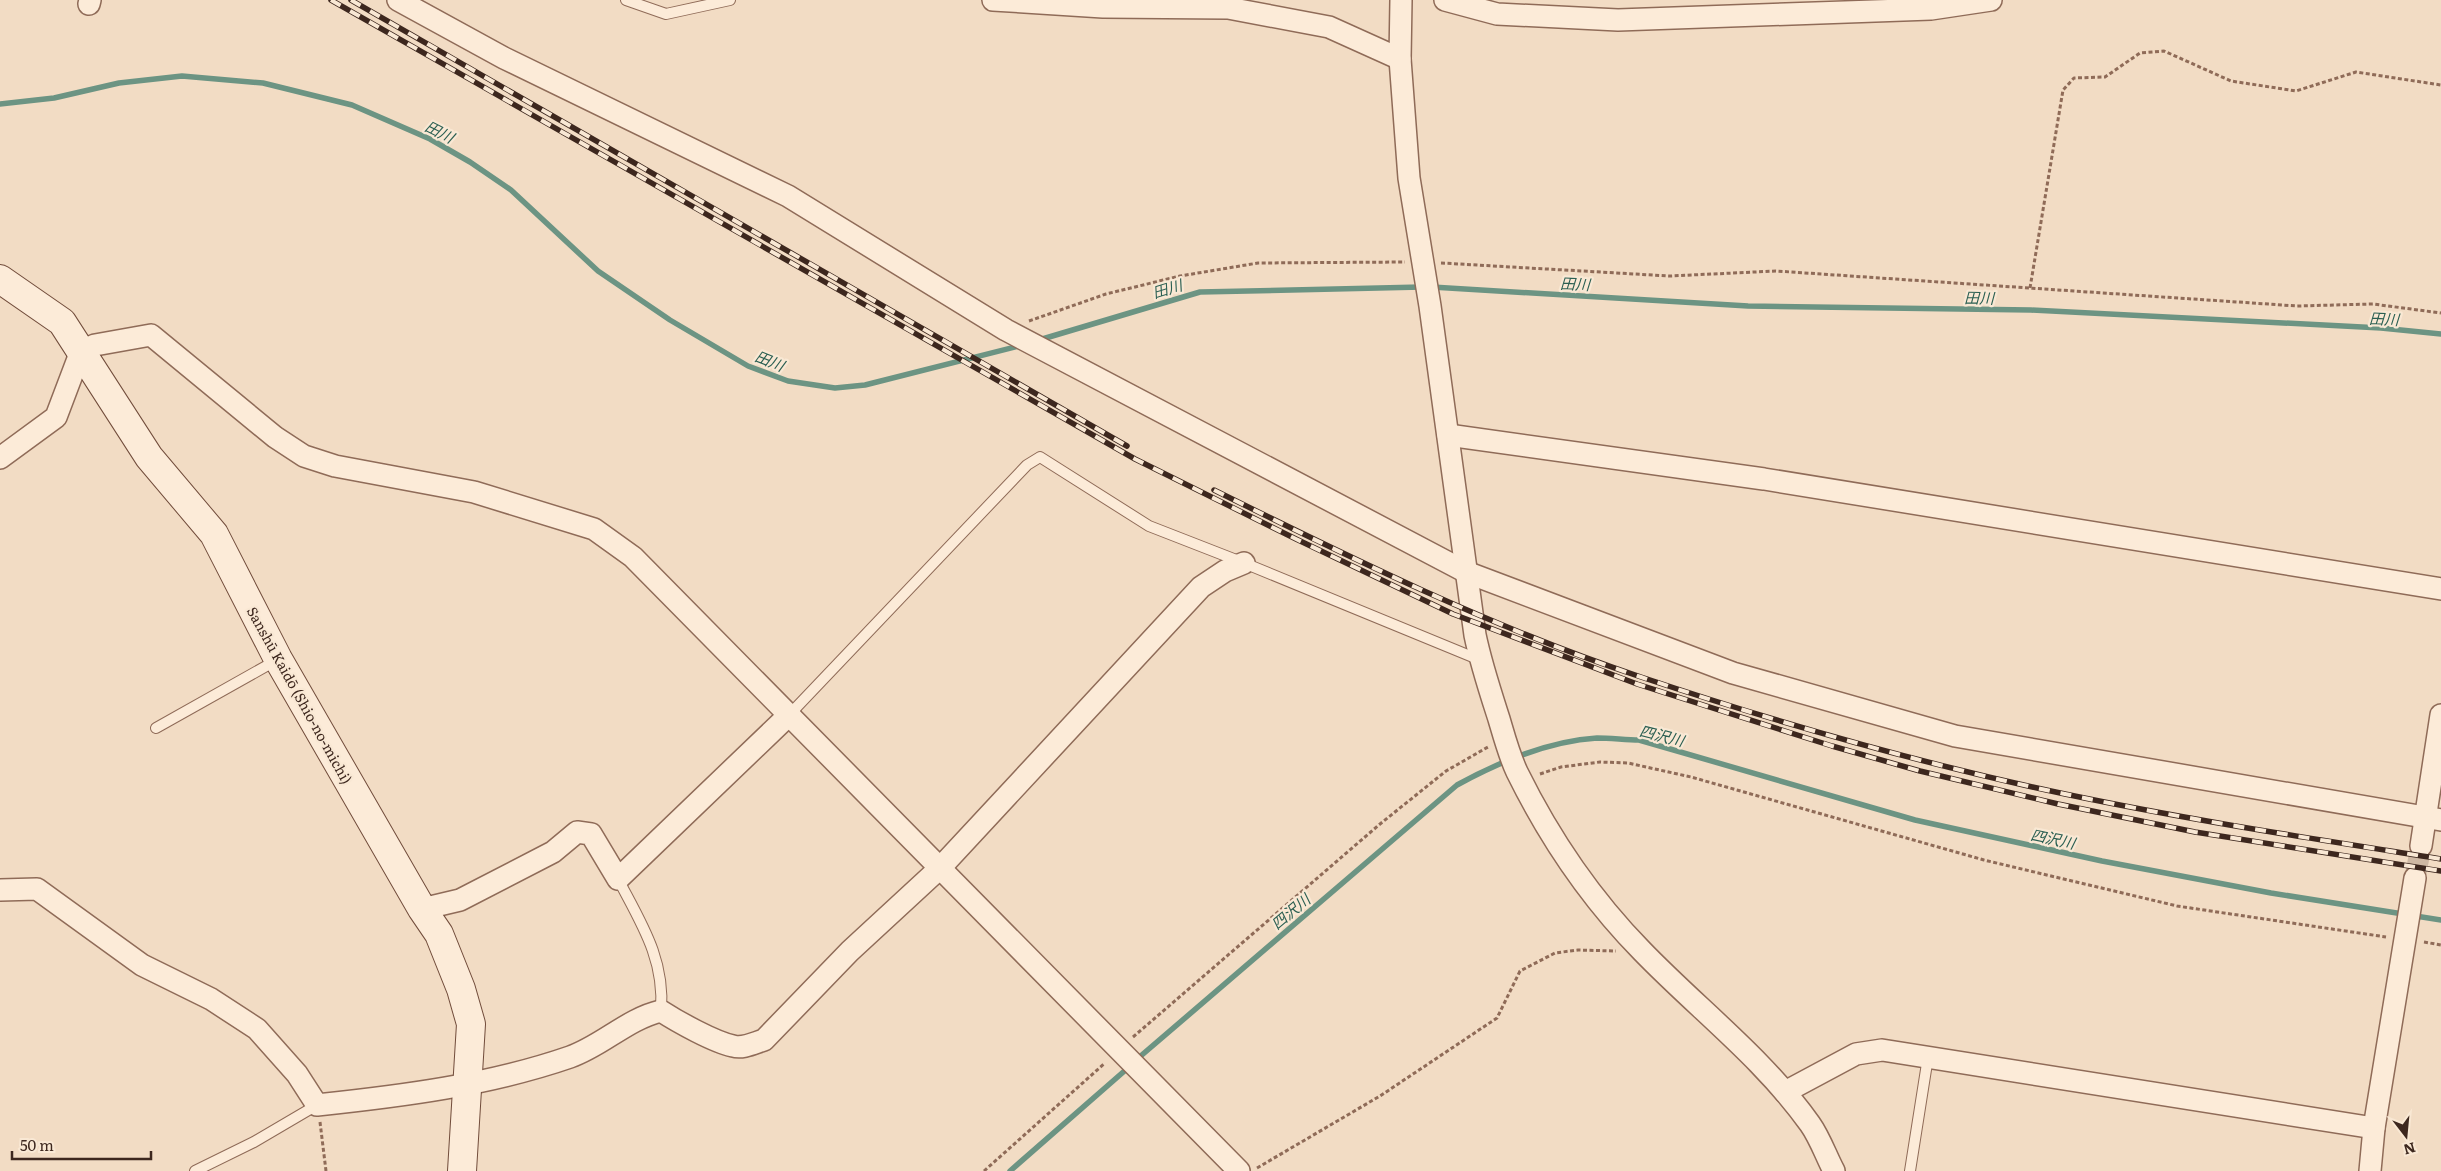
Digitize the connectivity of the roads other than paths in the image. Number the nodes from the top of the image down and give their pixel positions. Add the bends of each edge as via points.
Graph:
1 (398, 0) edge
2 (626, 0) edge
3 (730, 0) edge
4 (993, 0) edge
5 (1401, 0) edge
6 (1445, 0) edge
7 (1991, 0) edge
8 (1103, 3) edge
9 (1400, 59) junction
10 (0, 279) edge
11 (81, 351) junction
12 (1448, 435) junction
13 (0, 458) edge
14 (1244, 562) junction
15 (1466, 572) junction
16 (2441, 589) edge
17 (278, 659) junction
18 (1480, 660) junction
19 (790, 714) junction
20 (2441, 715) edge
21 (156, 728) dead end
22 (2434, 819) edge
23 (2421, 846) tunnel mouth
24 (942, 867) junction
25 (2415, 878) tunnel mouth
26 (618, 879) junction
27 (0, 890) edge
28 (422, 909) junction
29 (661, 1011) junction
30 (1928, 1057) junction
31 (468, 1082) junction
32 (1785, 1092) junction
33 (317, 1105) junction
34 (2374, 1128) junction
35 (195, 1171) edge
36 (462, 1171) edge
37 (1239, 1171) edge
38 (1834, 1171) edge
39 (1910, 1171) edge
40 (2370, 1171) edge

1 - 15 street via 504,58 788,196 1047,352
2 - 3 lane via 666,14
4 - 8 street
5 - 9 street
6 - 7 street via 1498,14 1618,20 1930,9
8 - 9 street via 1228,8 1329,27
9 - 12 street via 1409,178
10 - 11 street, Sanshū Kaidō (Shio-no-michi) via 62,322
11 - 13 street via 56,416
11 - 17 street, Sanshū Kaidō (Shio-no-michi) via 149,457 214,534
11 - 19 street via 95,344 152,335 258,424 304,456 335,466 474,492 594,528 633,557
12 - 15 street
12 - 16 street via 1764,478
14 - 18 lane
14 - 19 lane via 1149,526 1040,458 1027,465
14 - 24 street via 1201,587
15 - 18 street
15 - 22 street via 1733,673 1955,736
17 - 21 lane
17 - 28 street, Sanshū Kaidō (Shio-no-michi)
18 - 32 street via 1520,776 1595,900
19 - 24 street
19 - 26 street
20 - 22 street
22 - 23 street
24 - 29 street via 850,951 764,1040 733,1046
24 - 37 street
25 - 34 street
26 - 28 street via 591,834 577,832 553,852 460,900
26 - 29 lane via 653,945 662,990
27 - 33 street via 37,889 142,965 211,999 256,1029 297,1074
28 - 31 street, Sanshū Kaidō (Shio-no-michi) via 438,934 461,989 471,1024
29 - 31 street via 644,1015 578,1054 528,1071
30 - 32 street via 1882,1050 1856,1054
30 - 34 street
30 - 39 lane
31 - 33 street via 390,1097
31 - 36 street, Sanshū Kaidō (Shio-no-michi)
32 - 38 street via 1811,1126
33 - 35 lane via 254,1142
34 - 40 street

